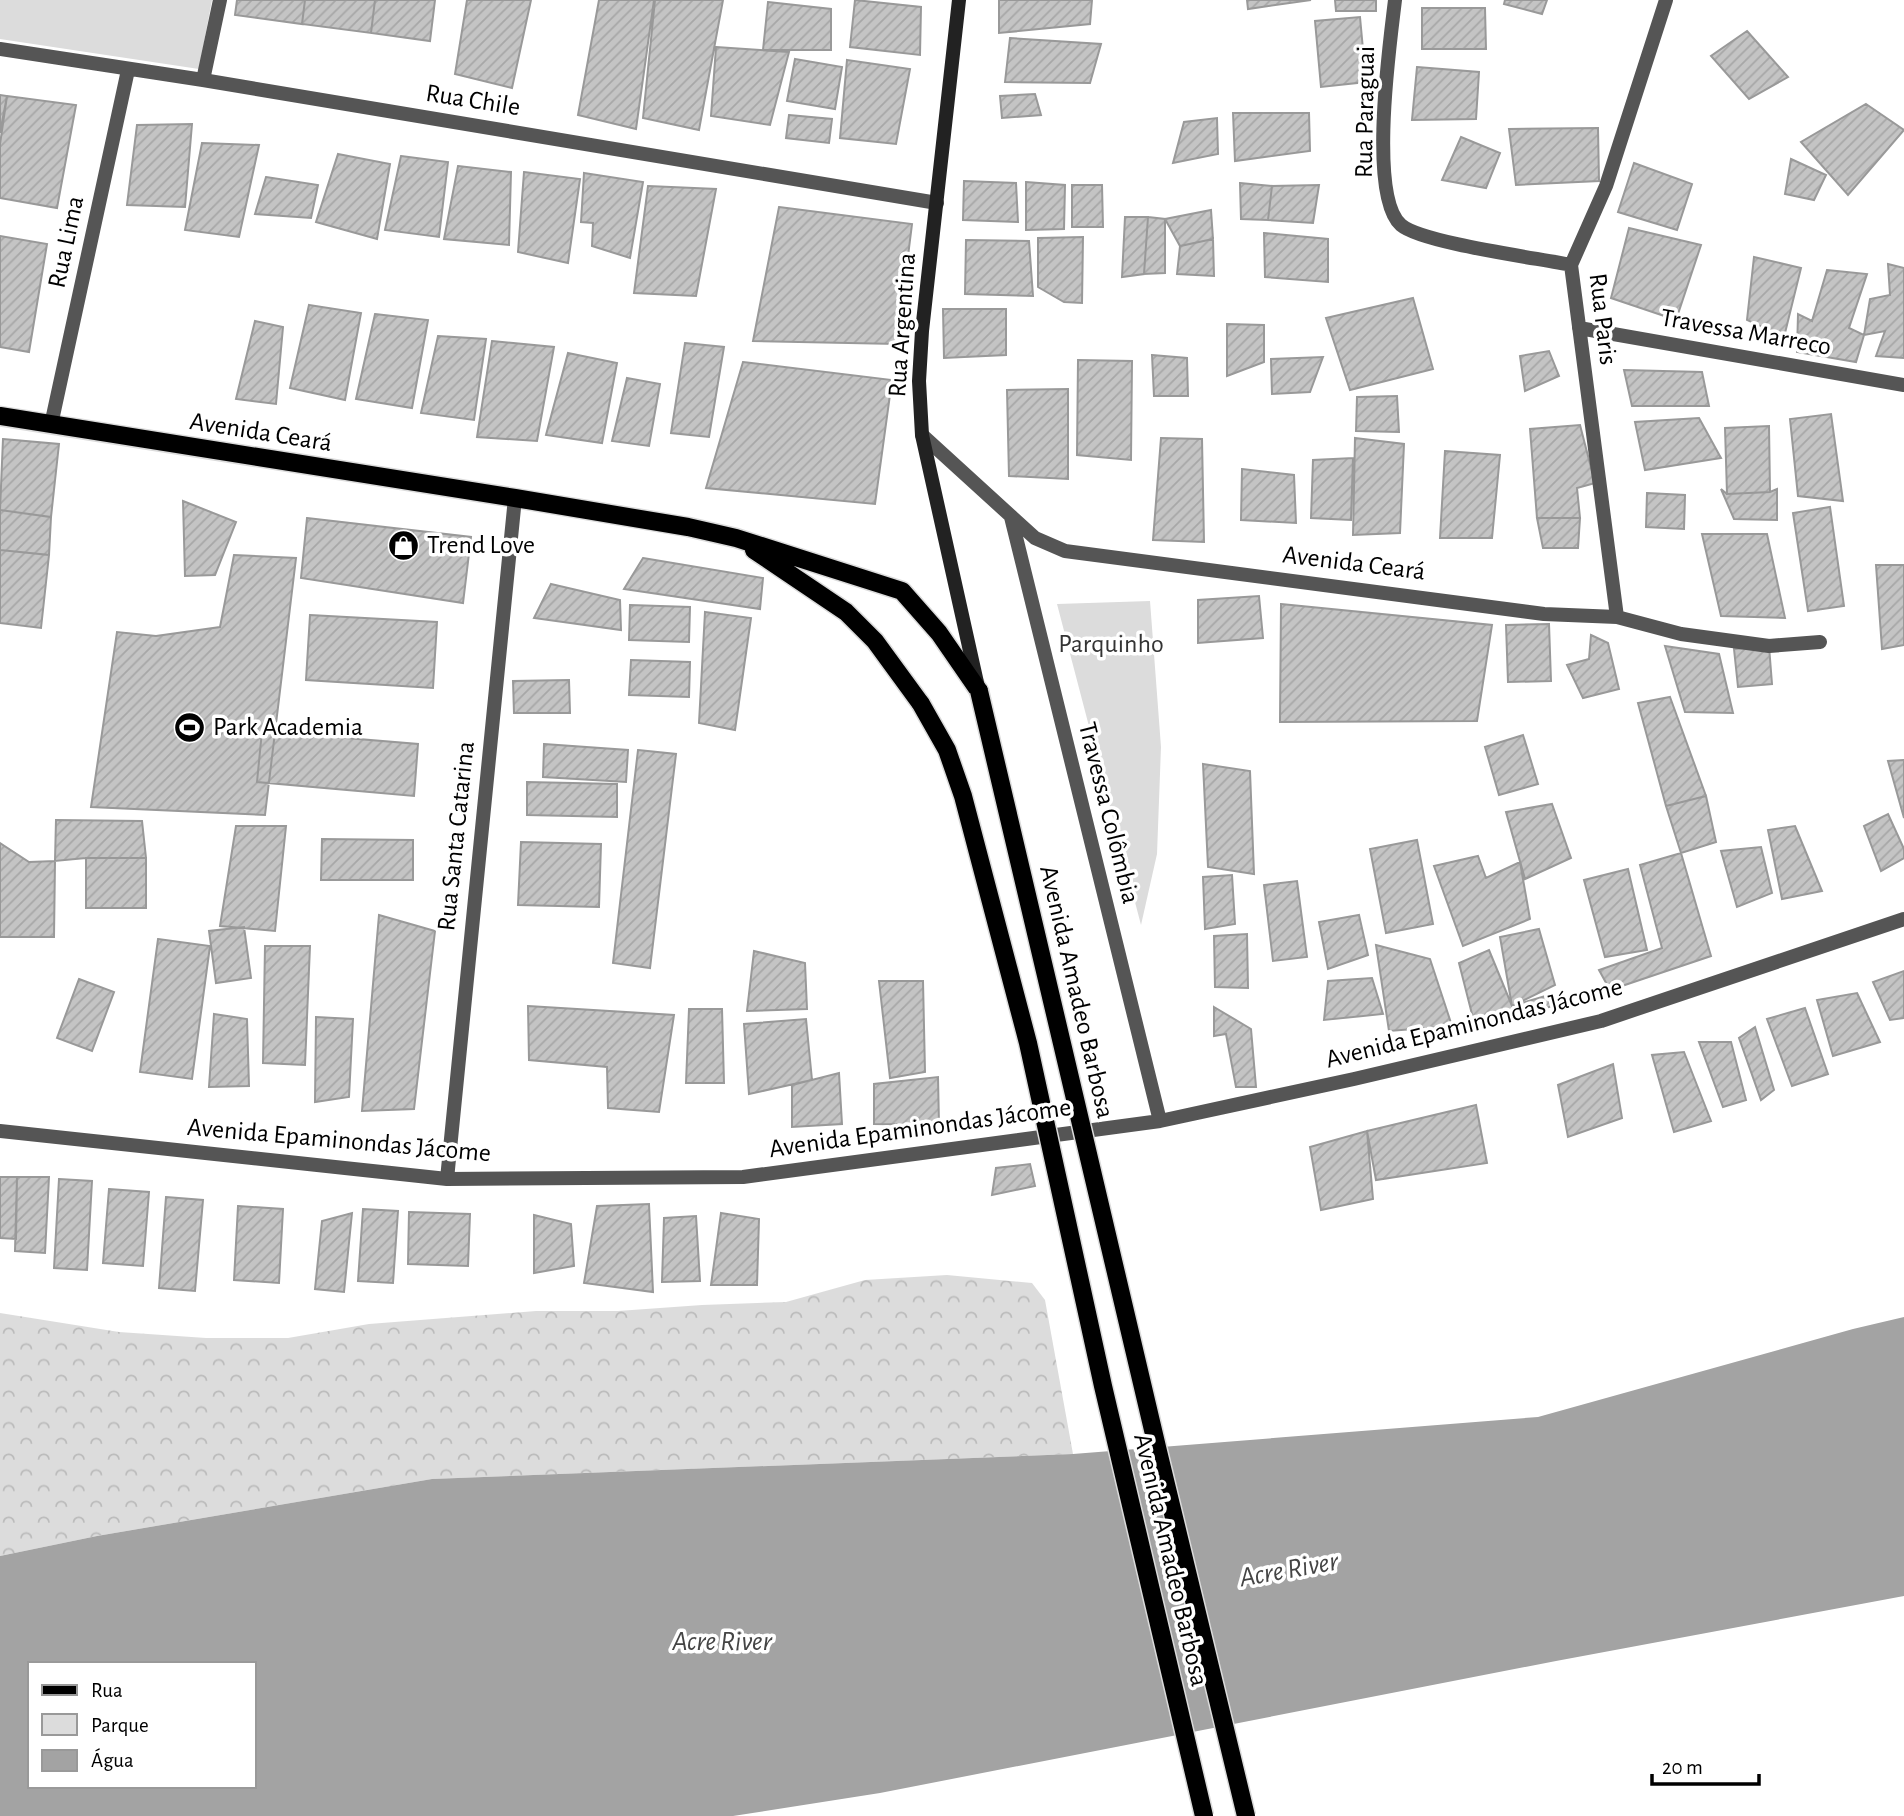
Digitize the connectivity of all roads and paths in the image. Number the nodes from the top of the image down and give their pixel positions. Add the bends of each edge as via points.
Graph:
1 (220, 0) edge
2 (959, 0) edge
3 (1395, 0) edge
4 (1666, 0) edge
5 (0, 49) edge
6 (128, 70) junction
7 (203, 80) junction
8 (937, 202) junction
9 (1570, 265) junction
10 (1579, 328) junction
11 (1904, 385) edge
12 (0, 416) edge
13 (51, 425) junction
14 (922, 435) junction
15 (515, 498) junction
16 (1011, 516) junction
17 (736, 538) junction
18 (1617, 617) junction
19 (1820, 642) dead end
20 (979, 691) junction
21 (1904, 919) edge
22 (1160, 1121) junction
23 (0, 1132) edge
24 (447, 1179) junction
25 (1204, 1816) edge
26 (1246, 1816) edge

1 - 7 street
2 - 8 street, Rua Argentina
3 - 9 street, Rua Paraguai via 1383,169 1399,224 1422,236
4 - 9 street, Rua Paris via 1606,187
5 - 6 street, Rua Chile
6 - 7 street, Rua Chile
6 - 13 street, Rua Lima
7 - 8 street, Rua Chile
8 - 14 street, Rua Argentina via 919,381
9 - 10 street, Rua Paris
10 - 11 street, Travessa Marreco
10 - 18 street, Rua Paris
12 - 13 main road, Avenida Ceará
13 - 15 main road, Avenida Ceará
14 - 16 street, Avenida Ceará
14 - 20 street, Rua Argentina
15 - 17 main road, Avenida Amadeo Barbosa
15 - 24 street, Rua Santa Catarina
16 - 18 street, Avenida Ceará via 1035,538 1065,551 1544,614
16 - 22 street, Travessa Colômbia
17 - 20 main road, Avenida Amadeo Barbosa via 902,591 939,632
17 - 25 main road, Avenida Amadeo Barbosa, bridge via 846,612 875,641 921,704 947,750 1028,1043
18 - 19 street, Avenida Ceará via 1681,634 1769,646
20 - 26 main road, Avenida Amadeo Barbosa, bridge
21 - 22 street, Avenida Epaminondas Jácome via 1601,1021
22 - 24 street, Avenida Epaminondas Jácome via 743,1177
23 - 24 street, Avenida Epaminondas Jácome

